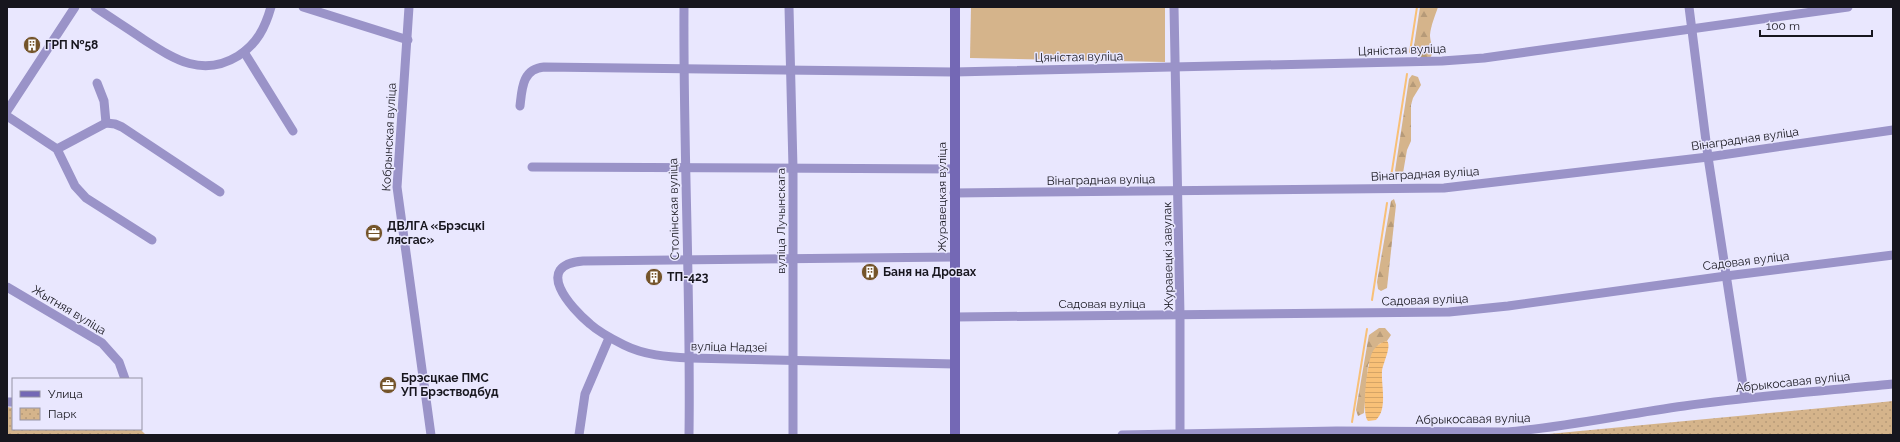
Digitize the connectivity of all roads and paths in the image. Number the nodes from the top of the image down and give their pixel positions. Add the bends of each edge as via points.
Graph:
1 (75, 7) edge
2 (95, 7) edge
3 (271, 7) edge
4 (303, 7) edge
5 (409, 7) edge
6 (684, 7) edge
7 (789, 7) edge
8 (955, 7) edge
9 (1174, 7) edge
10 (1689, 7) edge
11 (1848, 7) edge
12 (1692, 29) junction
13 (408, 40) junction
14 (244, 52) junction
15 (1176, 68) junction
16 (684, 69) junction
17 (790, 71) junction
18 (954, 72) junction
19 (97, 83) dead end
20 (520, 106) dead end
21 (7, 111) edge
22 (7, 116) edge
23 (106, 123) junction
24 (1893, 130) edge
25 (293, 131) dead end
26 (57, 149) junction
27 (1708, 157) junction
28 (532, 167) dead end
29 (686, 168) junction
30 (793, 168) junction
31 (954, 169) junction
32 (1178, 191) junction
33 (220, 192) dead end
34 (954, 193) junction
35 (152, 240) dead end
36 (1893, 255) edge
37 (955, 258) junction
38 (687, 259) junction
39 (793, 260) junction
40 (1726, 276) junction
41 (7, 287) edge
42 (1180, 315) junction
43 (955, 317) junction
44 (609, 338) junction
45 (690, 358) junction
46 (794, 360) junction
47 (955, 364) junction
48 (125, 378) edge
49 (1893, 384) edge
50 (1746, 398) junction
51 (1180, 433) junction
52 (431, 435) edge
53 (579, 435) edge
54 (689, 435) edge
55 (793, 435) edge
56 (955, 435) edge
57 (1122, 435) edge

1 - 21 street
2 - 14 street via 186,63 212,66
3 - 14 street via 260,35
4 - 13 street
5 - 13 street, Кобрынская вуліца
6 - 16 street, Столінская вуліца
7 - 17 street, вуліца Лучынскага
8 - 18 street, Журавецкая вуліца
9 - 15 street, Журавецкі завулак
10 - 12 street
11 - 12 street, Цяністая вуліца
12 - 15 street, Цяністая вуліца via 1456,60
12 - 27 street
13 - 52 street, Кобрынская вуліца via 397,188
14 - 25 street
15 - 18 street, Цяністая вуліца
15 - 32 street, Журавецкі завулак
16 - 17 street, Цяністая вуліца
16 - 20 street, Цяністая вуліца via 540,67 526,76
16 - 29 street, Столінская вуліца
17 - 18 street, Цяністая вуліца
17 - 30 street, вуліца Лучынскага
18 - 31 street, Журавецкая вуліца
19 - 23 street via 104,101
22 - 26 street
23 - 26 street
23 - 33 street via 122,127
24 - 27 street, Вінаградная вуліца
26 - 35 street via 80,192 98,207
27 - 32 street, Вінаградная вуліца via 1444,188
27 - 40 street
28 - 29 street
29 - 30 street
29 - 38 street, Столінская вуліца
30 - 31 street
30 - 39 street, вуліца Лучынскага
31 - 34 street, Журавецкая вуліца
32 - 34 street, Вінаградная вуліца
32 - 42 street, Журавецкі завулак
34 - 37 street, Журавецкая вуліца
36 - 40 street, Садовая вуліца
37 - 39 street, вуліца Надзеі
37 - 43 street, Журавецкая вуліца
38 - 39 street, вуліца Надзеі
38 - 44 street, вуліца Надзеі via 577,262 561,269 557,280 564,296 586,320
38 - 45 street, Столінская вуліца
39 - 46 street, вуліца Лучынскага
40 - 42 street, Садовая вуліца via 1449,312
40 - 50 street
41 - 48 street, Жытняя вуліца via 102,343 119,362
42 - 43 street, Садовая вуліца
42 - 51 street, Журавецкі завулак
43 - 47 street, Журавецкая вуліца
44 - 45 street, вуліца Надзеі via 647,353
44 - 53 street via 586,394
45 - 46 street, вуліца Надзеі
45 - 54 street, Столінская вуліца
46 - 47 street, вуліца Надзеі
46 - 55 street, вуліца Лучынскага
47 - 56 street, Журавецкая вуліца
49 - 50 street, Абрыкосавая вуліца
50 - 51 street, Абрыкосавая вуліца via 1507,432
51 - 57 street, Абрыкосавая вуліца

